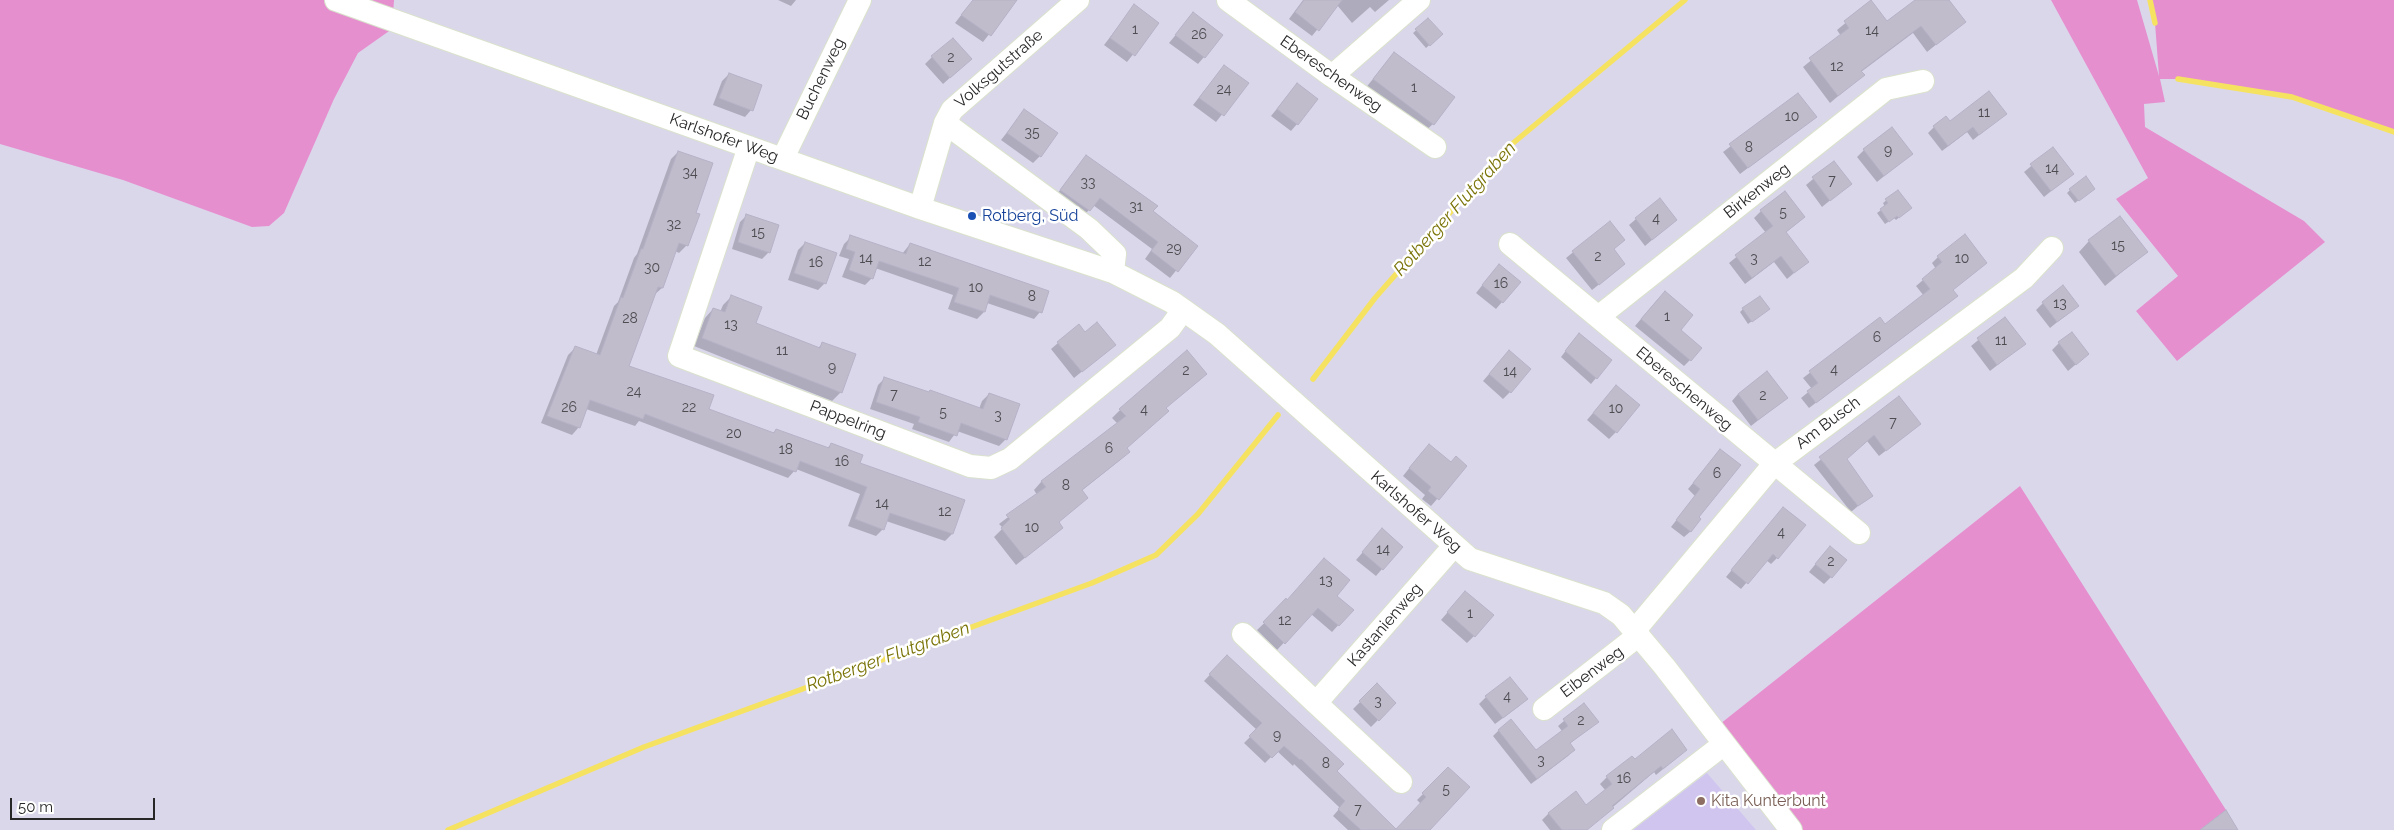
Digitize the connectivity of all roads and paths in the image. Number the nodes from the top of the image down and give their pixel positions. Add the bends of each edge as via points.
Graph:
1 (336, 0) edge
2 (860, 0) edge
3 (1078, 0) edge
4 (1228, 0) edge
5 (1419, 0) edge
6 (1332, 76) junction
7 (1923, 80) dead end
8 (945, 123) junction
9 (749, 147) junction
10 (1435, 147) dead end
11 (783, 158) junction
12 (920, 208) junction
13 (1510, 244) dead end
14 (2052, 248) dead end
15 (1113, 272) junction
16 (1183, 310) junction
17 (1598, 317) junction
18 (1774, 464) junction
19 (1859, 533) dead end
20 (1453, 547) junction
21 (1637, 632) junction
22 (1243, 634) dead end
23 (1316, 703) junction
24 (1544, 709) dead end
25 (1724, 744) junction
26 (1401, 782) dead end
27 (1614, 830) edge
28 (1791, 830) edge

1 - 9 street, Karlshofer Weg
2 - 11 street, Buchenweg
3 - 8 street, Volksgutstraße via 952,110
4 - 6 street, Ebereschenweg
5 - 6 street
6 - 10 street, Ebereschenweg
7 - 17 street, Birkenweg via 1886,89
8 - 12 street, Volksgutstraße
8 - 15 street via 1089,229 1115,254
9 - 11 street, Karlshofer Weg
9 - 16 street, Pappelring via 678,356 970,466 991,468 1010,459 1170,328
11 - 12 street, Karlshofer Weg
12 - 15 street, Karlshofer Weg
13 - 17 street, Ebereschenweg
14 - 18 street, Am Busch via 2024,278
15 - 16 street, Karlshofer Weg
16 - 20 street, Karlshofer Weg via 1217,334
17 - 18 street, Ebereschenweg
18 - 19 street, Ebereschenweg
18 - 21 street, Am Busch
20 - 21 street, Karlshofer Weg via 1489,567 1604,603
20 - 23 street, Kastanienweg
21 - 24 street, Eibenweg
21 - 25 street, Karlshofer Weg
22 - 23 street
23 - 26 street
25 - 27 street
25 - 28 street, Karlshofer Weg

